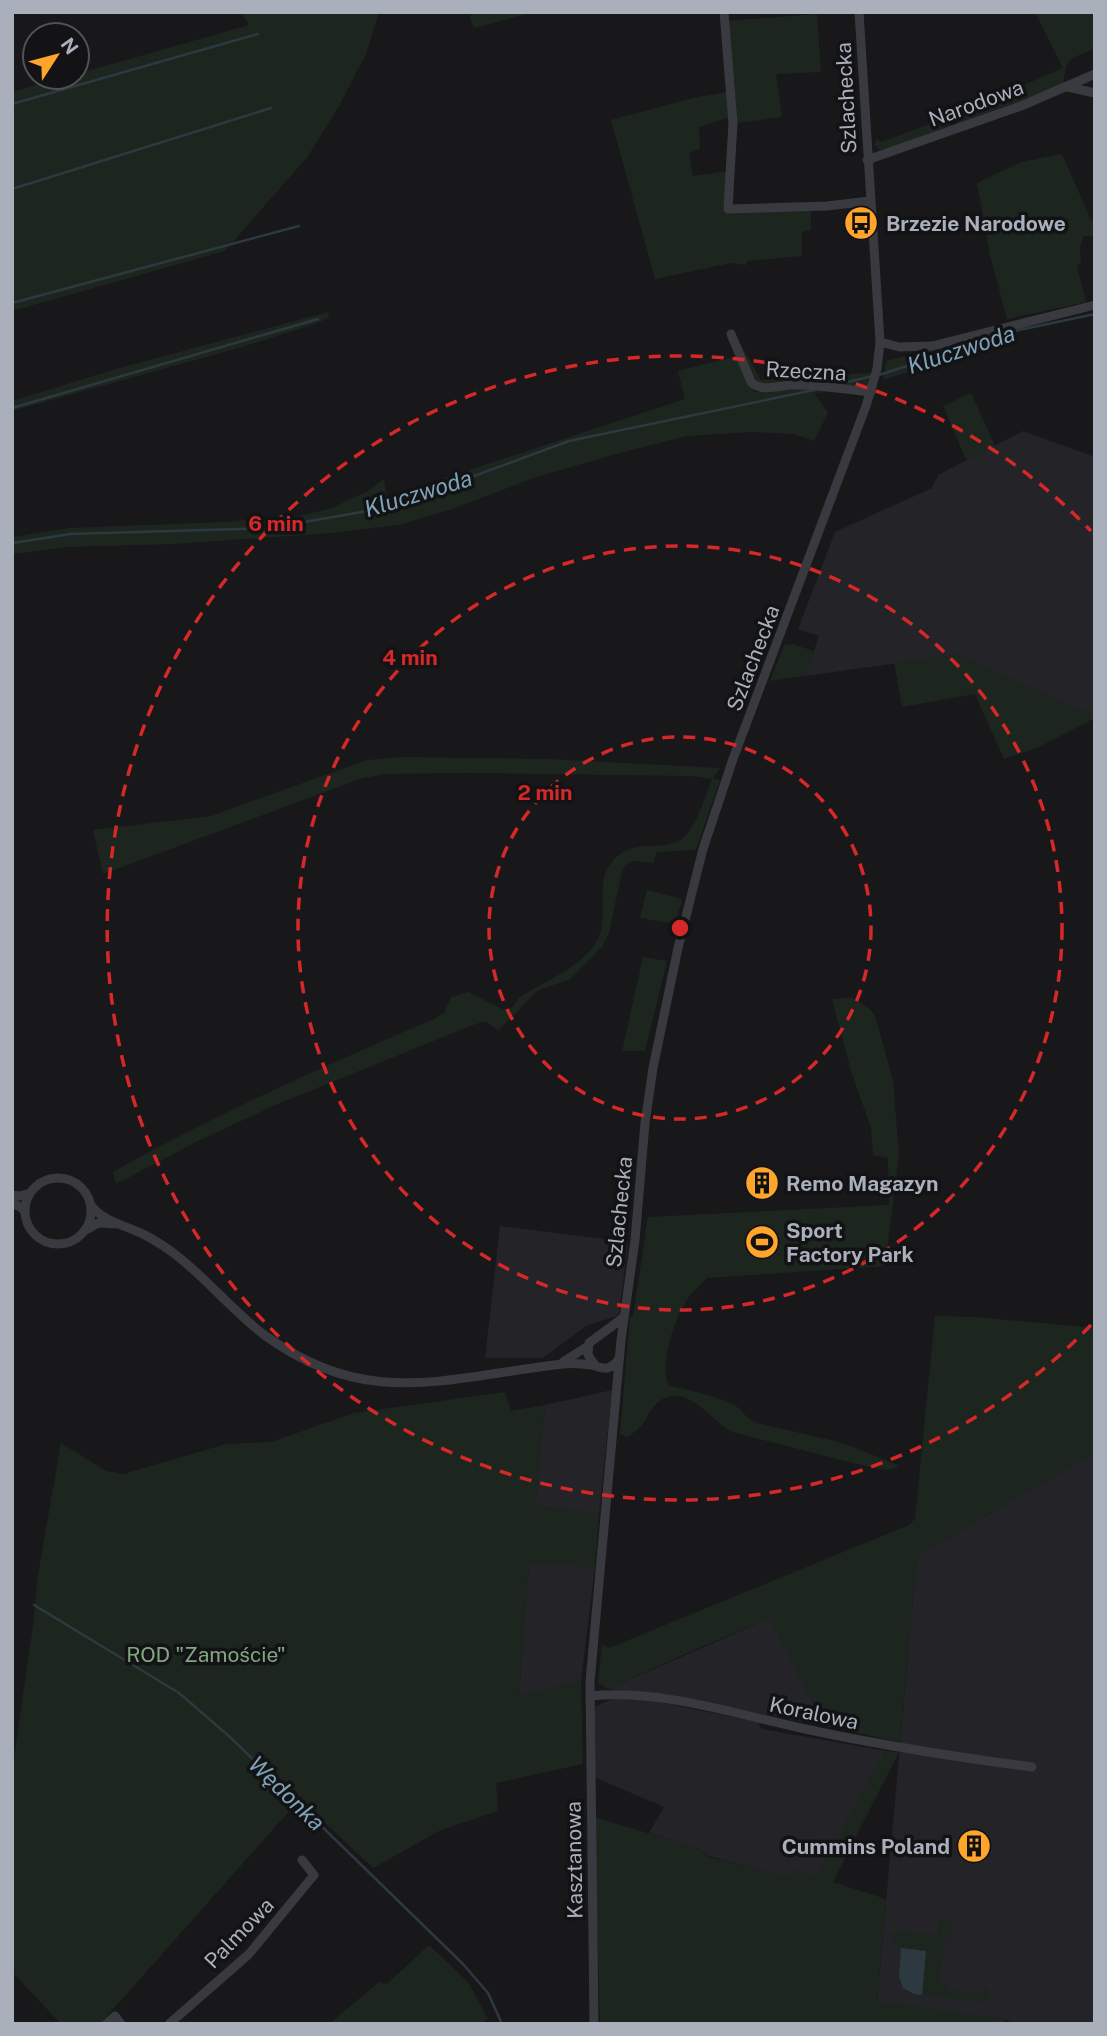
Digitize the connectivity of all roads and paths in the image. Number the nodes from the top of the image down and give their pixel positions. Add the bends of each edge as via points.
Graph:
1 (723, 12) edge
2 (859, 12) edge
3 (1095, 74) edge
4 (1068, 87) junction
5 (1095, 93) edge
6 (867, 160) junction
7 (870, 201) junction
8 (1095, 305) edge
9 (731, 334) dead end
10 (880, 342) junction
11 (872, 389) junction
12 (30, 1193) junction
13 (12, 1195) edge
14 (12, 1203) edge
15 (90, 1204) junction
16 (25, 1213) junction
17 (117, 1224) junction
18 (83, 1232) junction
19 (623, 1318) junction
20 (601, 1334) junction
21 (588, 1346) junction
22 (620, 1354) junction
23 (558, 1364) junction
24 (598, 1366) junction
25 (617, 1387) junction
26 (590, 1696) junction
27 (1031, 1767) dead end
28 (302, 1860) dead end
29 (106, 2024) edge
30 (121, 2024) edge
31 (169, 2024) edge
32 (594, 2024) edge

1 - 7 street via 733,123 728,209
2 - 6 street, Szlachecka
3 - 4 street, Narodowa
4 - 5 street
4 - 6 street, Narodowa
6 - 7 street, Szlachecka
7 - 10 street, Szlachecka
8 - 10 street via 932,346
9 - 11 street, Rzeczna via 755,386
10 - 11 street, Szlachecka
11 - 19 street, Szlachecka via 703,849 653,1068
12 - 13 street
12 - 15 street via 46,1180 65,1179 81,1188
12 - 16 street
14 - 16 street
15 - 17 street
15 - 18 street
16 - 18 street via 33,1231 49,1242 68,1242
17 - 18 street via 98,1223
17 - 23 street via 146,1235 178,1256 243,1318 287,1351 344,1376 371,1382 457,1381
19 - 20 street
19 - 22 street, Szlachecka
20 - 21 street
20 - 22 street via 615,1339
21 - 23 street
21 - 24 street via 589,1359
22 - 24 street via 614,1365
22 - 25 street, Szlachecka
23 - 24 street
24 - 25 street
25 - 26 street, Szlachecka
26 - 27 street, Koralowa via 638,1695 850,1739
26 - 32 street, Kasztanowa
28 - 31 street, Palmowa via 314,1875 301,1893 249,1954
29 - 30 street via 115,2016

